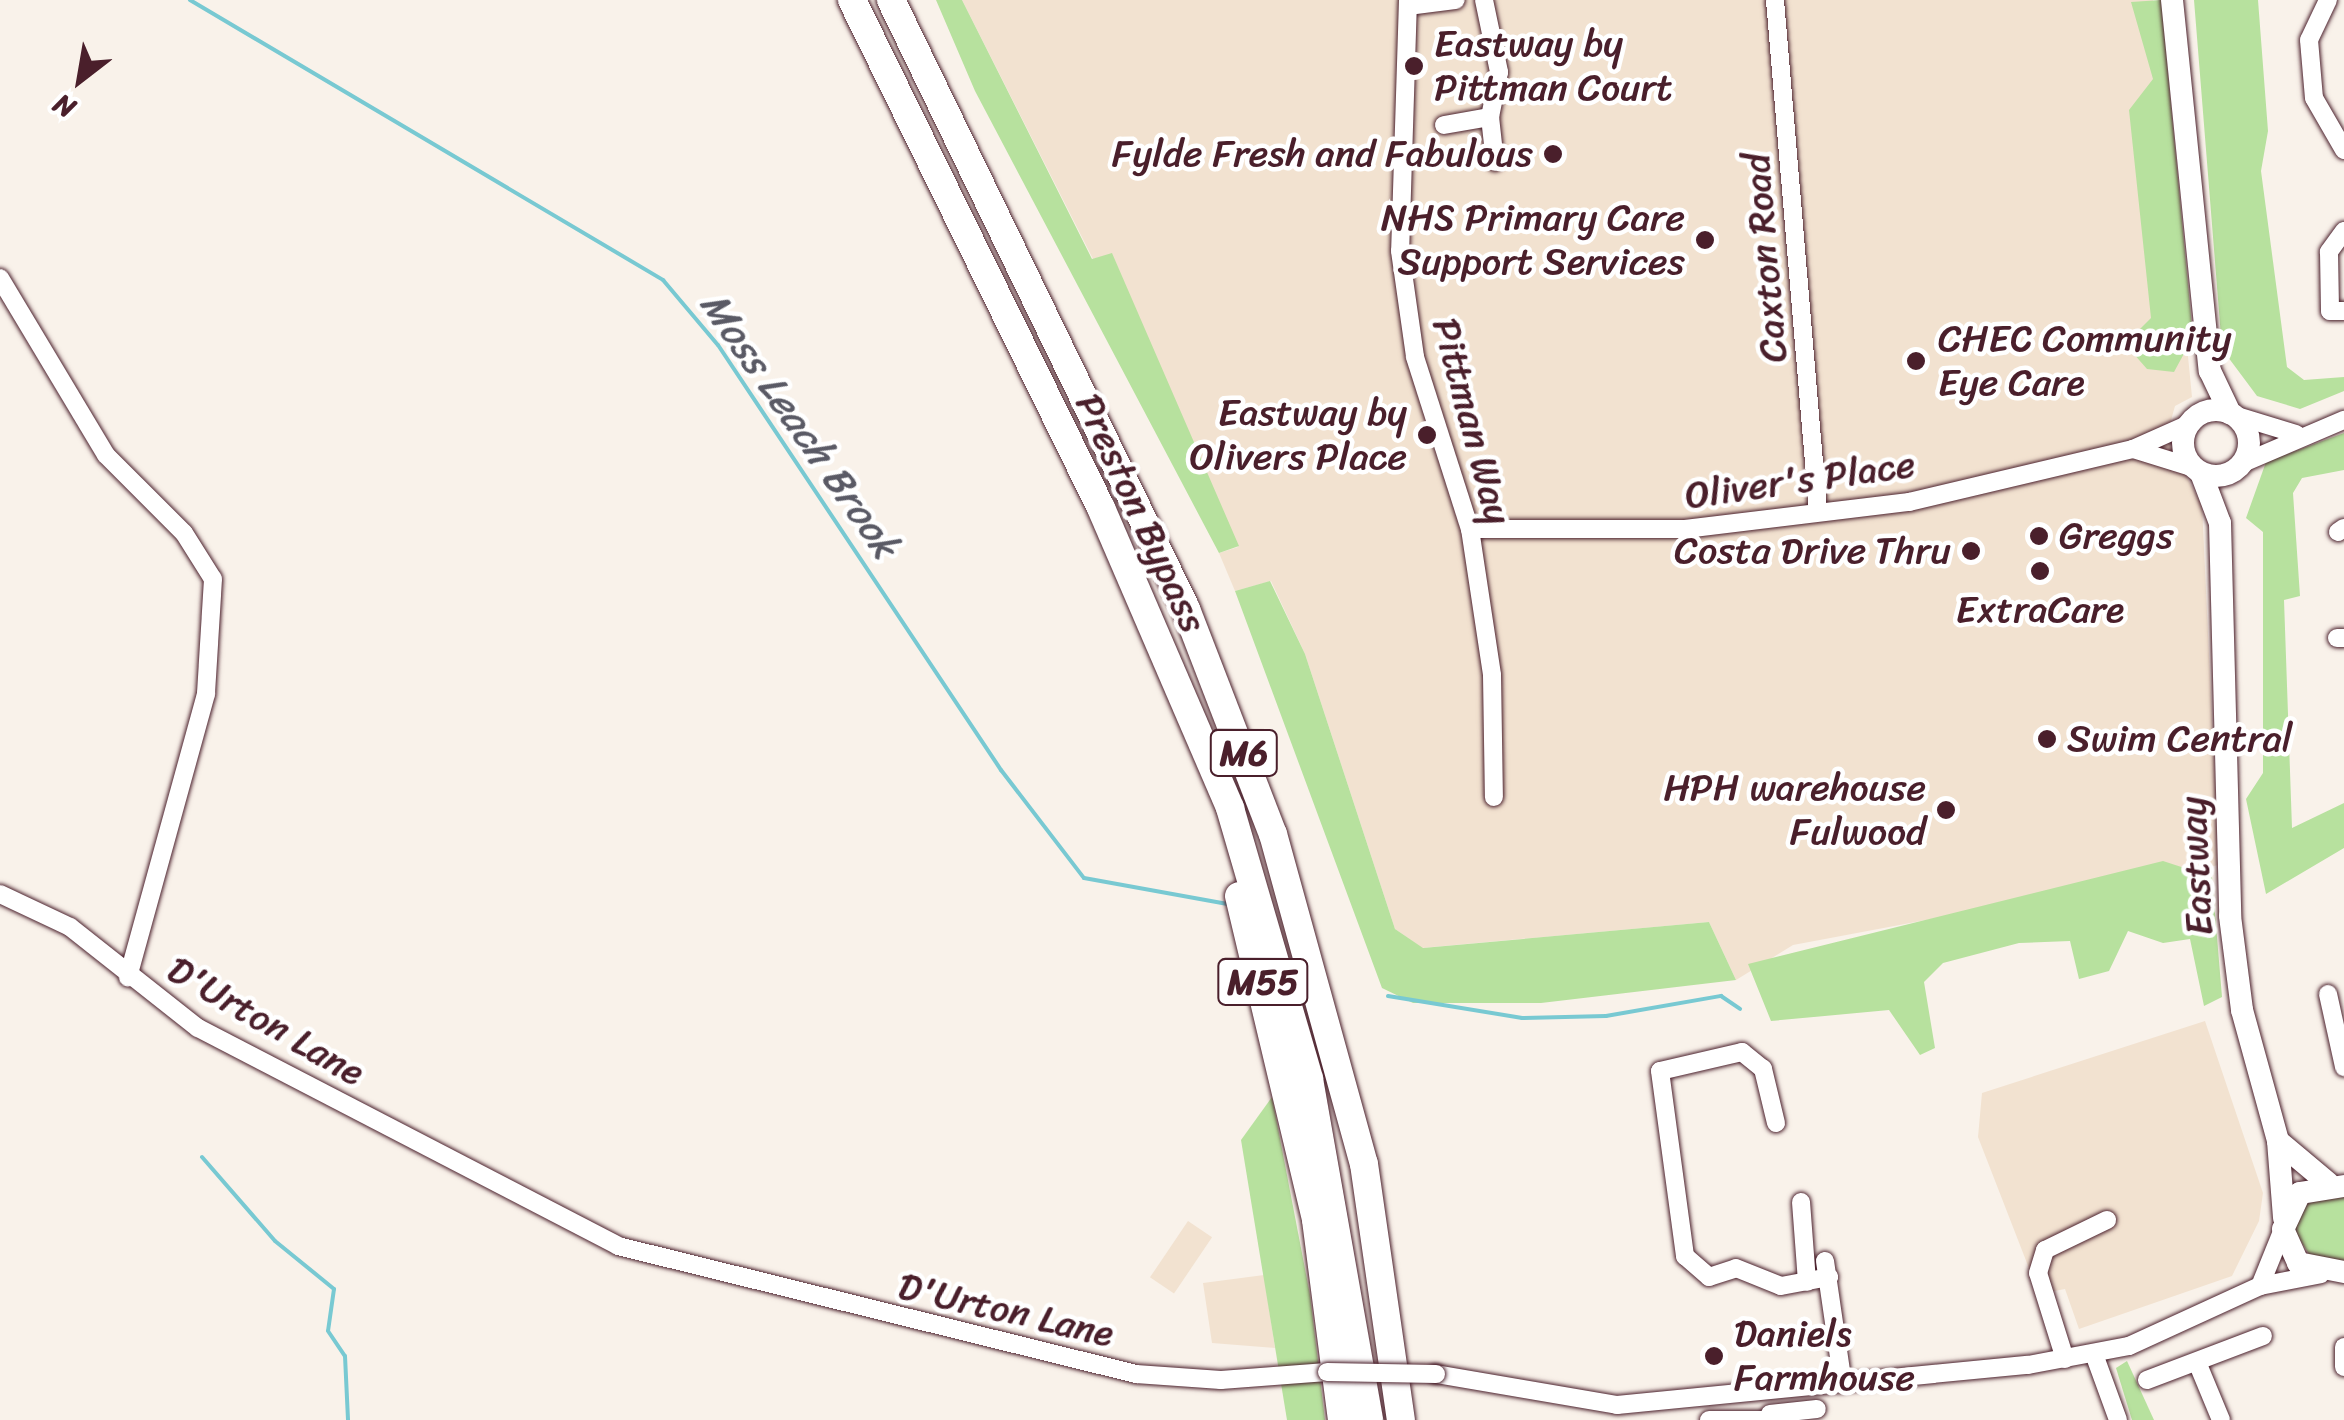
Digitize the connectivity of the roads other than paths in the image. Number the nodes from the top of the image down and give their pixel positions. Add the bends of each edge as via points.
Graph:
1 (852, 0) edge
2 (891, 0) edge
3 (1456, 0) edge
4 (1484, 0) edge
5 (1775, 0) edge
6 (2172, 0) edge
7 (2328, 0) edge
8 (1409, 3) edge
9 (1490, 118) junction
10 (1444, 125) dead end
11 (952, 132) junction
12 (2344, 150) edge
13 (1495, 162) dead end
14 (2344, 231) edge
15 (0, 278) edge
16 (2344, 311) edge
17 (2210, 371) junction
18 (2232, 414) junction
19 (2344, 420) edge
20 (2191, 421) junction
21 (2296, 434) junction
22 (2132, 449) junction
23 (2240, 466) junction
24 (2198, 470) junction
25 (1818, 510) junction
26 (2220, 522) junction
27 (1470, 529) junction
28 (1125, 558) junction
29 (1494, 797) dead end
30 (0, 894) edge
31 (128, 977) junction
32 (2328, 994) dead end
33 (2344, 1067) edge
34 (1309, 1079) junction
35 (1776, 1123) dead end
36 (2278, 1141) junction
37 (2339, 1184) edge
38 (1801, 1202) dead end
39 (2107, 1220) dead end
40 (2283, 1224) junction
41 (2338, 1273) edge
42 (1808, 1282) junction
43 (2260, 1286) junction
44 (2262, 1336) dead end
45 (2344, 1347) edge
46 (2094, 1354) junction
47 (2065, 1359) junction
48 (2196, 1362) junction
49 (2344, 1368) edge
50 (2146, 1380) dead end
51 (1843, 1384) junction
52 (1817, 1408) dead end
53 (1664, 1412) edge
54 (1770, 1417) edge
55 (1342, 1420) edge
56 (1352, 1420) edge
57 (1369, 1420) edge
58 (1402, 1420) edge
59 (1418, 1420) edge
60 (1709, 1420) edge
61 (2118, 1420) edge
62 (2221, 1420) edge

1 - 28 highway, Preston Bypass / M6
2 - 11 highway, M6
3 - 8 street
4 - 9 street via 1499,72
5 - 25 street, Caxton Road
6 - 17 main road
7 - 12 street via 2309,40 2314,98
8 - 27 street, Pittman Way via 1400,251 1415,357
9 - 10 street
9 - 13 street
11 - 58 highway, M6 via 1186,609 1274,834 1364,1164
11 - 59 highway, M55 via 1066,326 1248,710 1355,1048
14 - 16 street via 2329,252 2330,312
15 - 31 street via 106,454 184,533 213,580 206,694
17 - 18 main road
17 - 20 main road
18 - 20 main road
18 - 21 street
18 - 23 main road via 2250,443
19 - 21 street
20 - 22 street, Oliver's Place
20 - 24 main road via 2184,452
21 - 23 street
22 - 24 street
22 - 25 street, Oliver's Place via 1909,502
23 - 24 main road
23 - 26 main road, Eastway
24 - 26 main road, Eastway
25 - 27 street, Oliver's Place via 1678,530
26 - 36 main road, Eastway via 2230,916 2242,1010
27 - 29 street, Pittman Way via 1492,675
28 - 34 highway, Preston Bypass / M6 via 1230,808
28 - 55 highway, M55 via 1276,1030 1316,1220
30 - 31 street, D'Urton Lane via 70,927
31 - 53 street, D'Urton Lane, bridge via 198,1028 618,1246 1136,1374 1221,1380 1327,1372 1436,1374
32 - 33 street
34 - 56 highway
34 - 57 highway, M6
35 - 42 street via 1763,1069 1742,1052 1660,1071 1688,1264 1709,1276 1736,1268 1770,1285
36 - 37 main road
36 - 40 main road, Eastway
37 - 40 main road via 2300,1193
38 - 42 street
39 - 47 street via 2046,1250 2038,1273
40 - 41 main road via 2290,1254
40 - 43 street
41 - 43 street, D'Urton Lane
42 - 51 street via 1827,1269
43 - 46 street, D'Urton Lane via 2215,1313
44 - 48 street
45 - 49 street
46 - 47 street, D'Urton Lane
46 - 61 street
47 - 51 street, D'Urton Lane
48 - 50 street
48 - 62 street
51 - 53 street, D'Urton Lane
52 - 54 street
54 - 60 street

